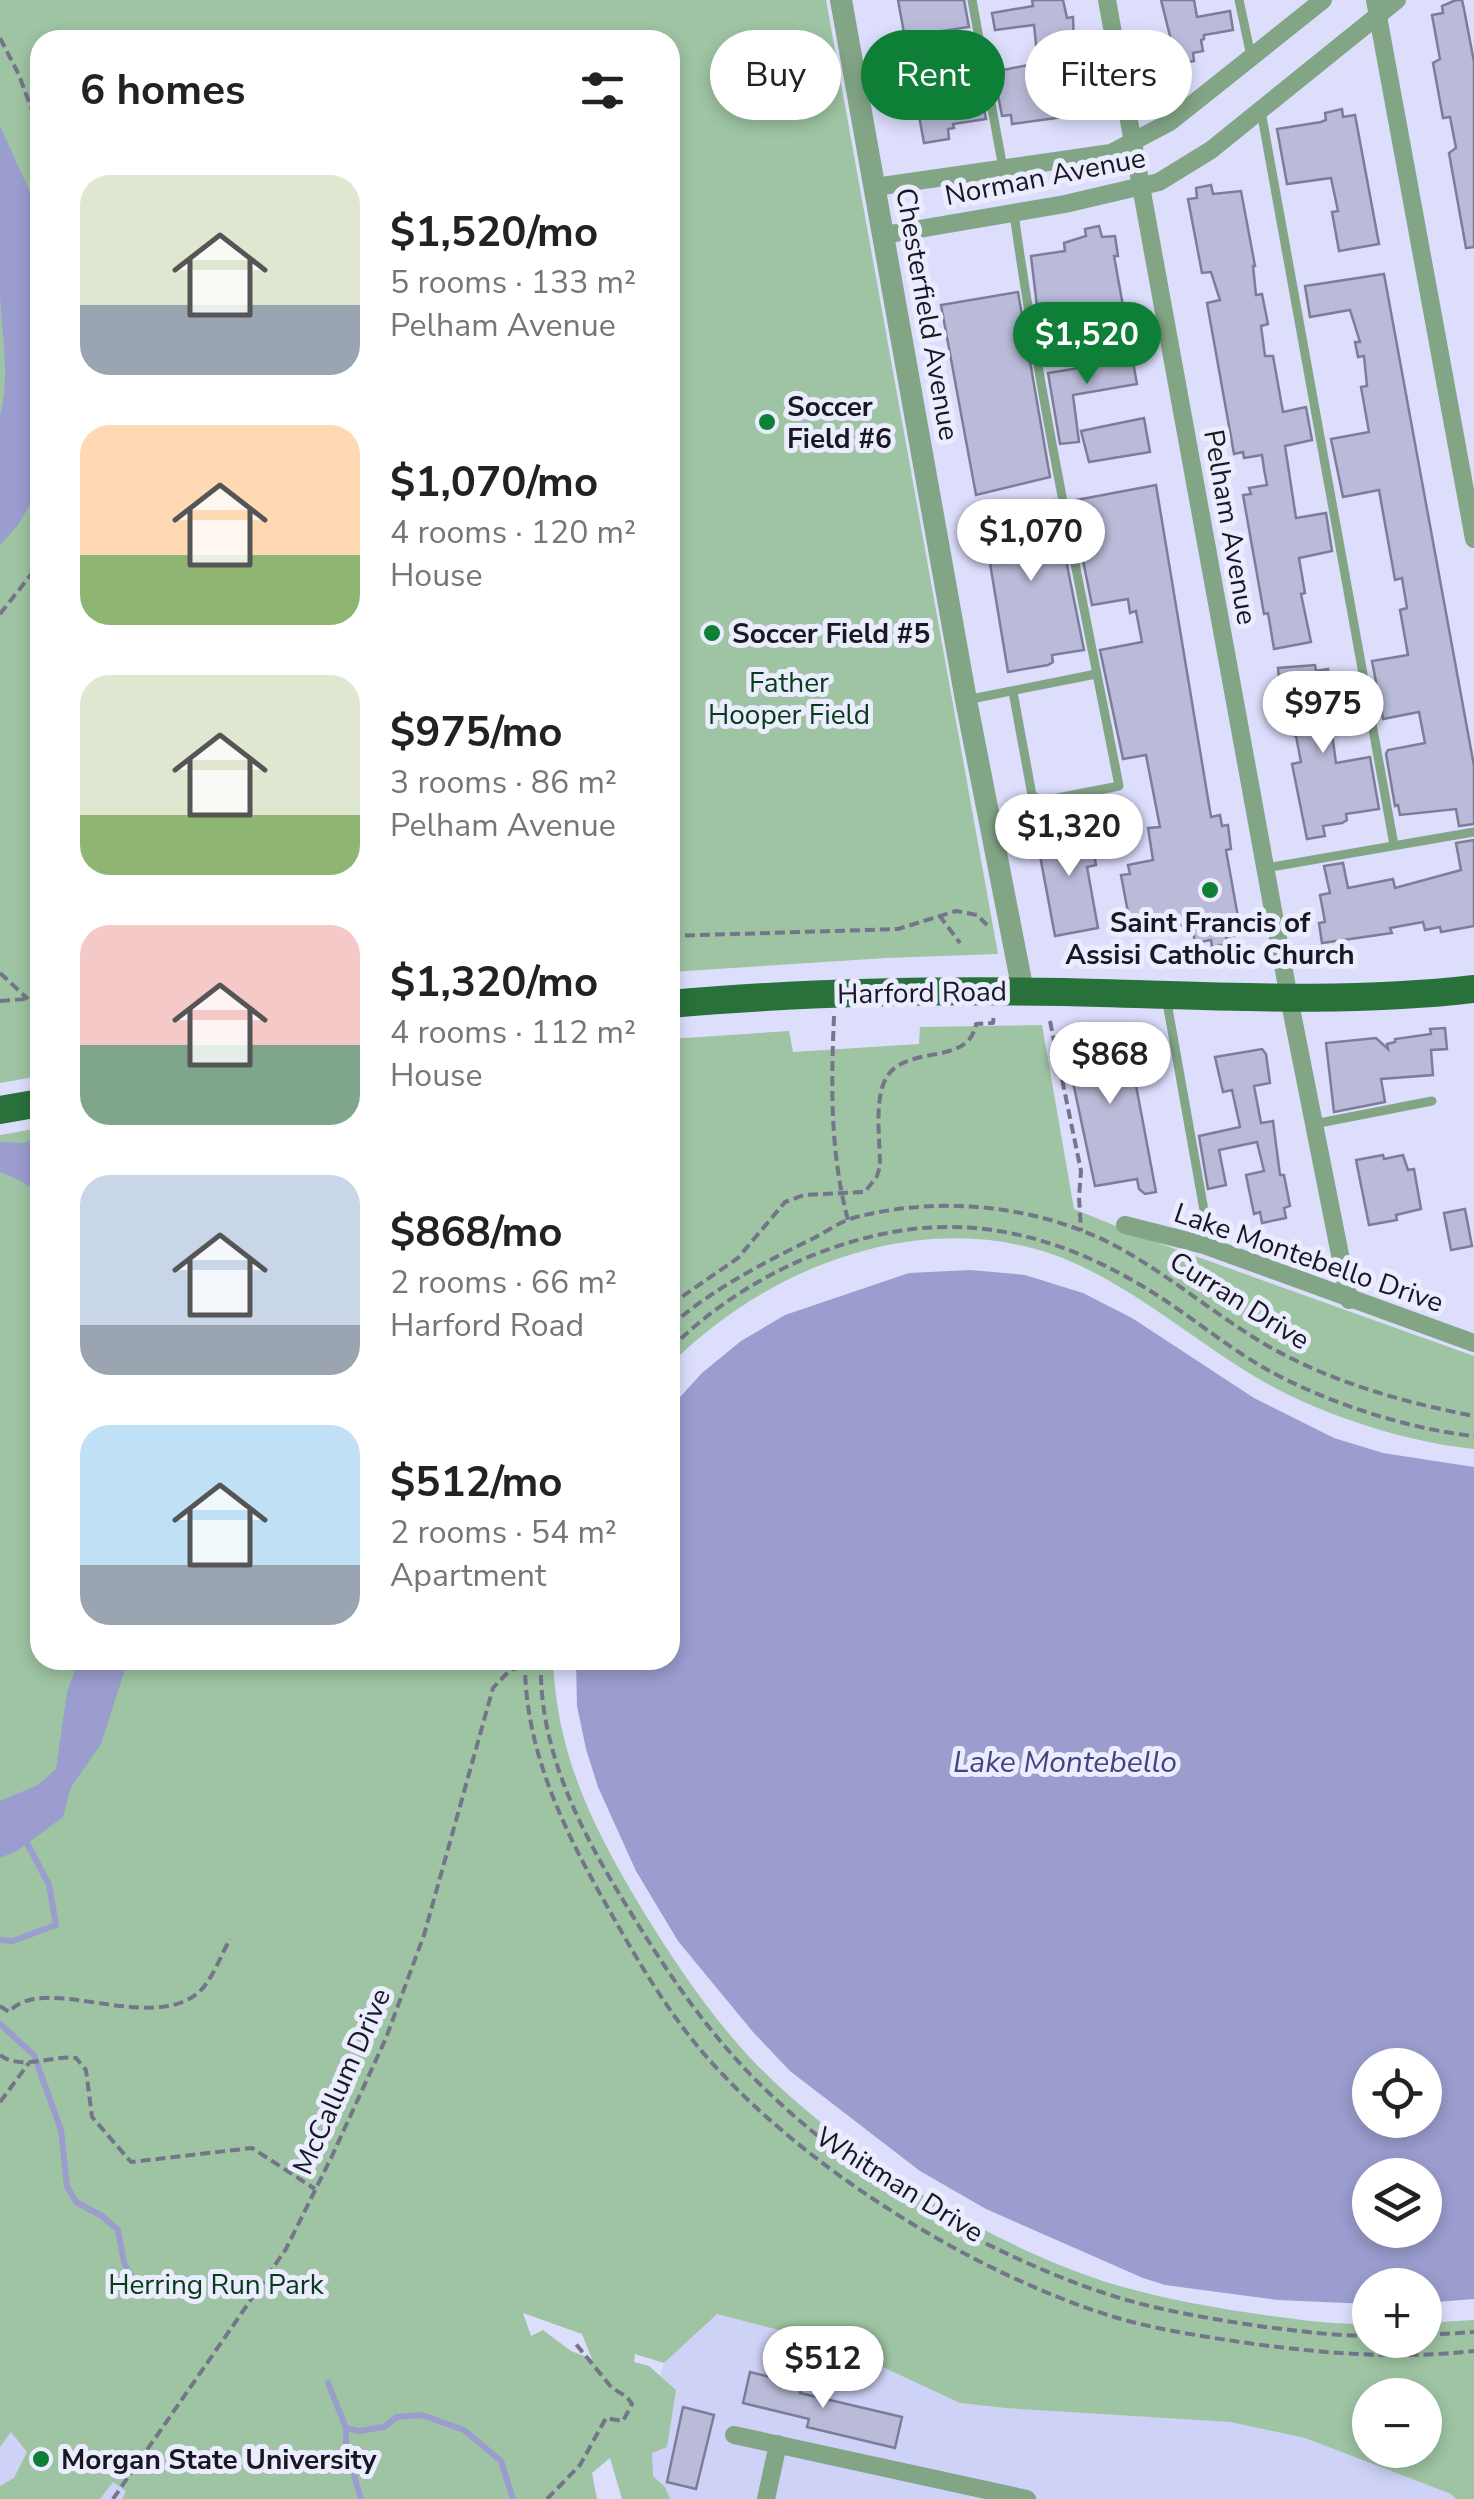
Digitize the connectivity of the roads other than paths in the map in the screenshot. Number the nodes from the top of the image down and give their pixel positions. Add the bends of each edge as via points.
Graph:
1 (841, 0) edge
2 (972, 0) edge
3 (1107, 0) edge
4 (1239, 0) edge
5 (1323, 0) edge
6 (1396, 0) edge
7 (1377, 8) edge
8 (1251, 58) junction
9 (1260, 111) junction
10 (1133, 143) junction
11 (1003, 168) junction
12 (875, 187) junction
13 (1141, 189) junction
14 (1014, 214) junction
15 (884, 235) junction
16 (1474, 539) edge
17 (1096, 674) junction
18 (1013, 692) junction
19 (966, 700) junction
20 (1474, 832) edge
21 (1394, 845) junction
22 (1266, 868) junction
23 (1474, 989) edge
24 (1023, 992) junction
25 (1166, 995) junction
26 (1289, 998) junction
27 (680, 1003) edge
28 (1432, 1101) dead end
29 (30, 1105) edge
30 (0, 1110) edge
31 (1314, 1124) junction
32 (1125, 1225) dead end
33 (1204, 1246) junction
34 (1349, 1300) junction
35 (1474, 1343) edge
36 (734, 2435) dead end
37 (778, 2444) junction
38 (766, 2499) edge
39 (1027, 2499) edge

1 - 12 street, Chesterfield Avenue
2 - 11 lane
3 - 10 street, Pelham Avenue
4 - 8 lane
5 - 8 street, Norman Avenue
6 - 7 street, Norman Avenue
7 - 9 street, Norman Avenue
7 - 16 street
8 - 10 street, Norman Avenue
9 - 13 street, Norman Avenue via 1174,176
9 - 21 lane
10 - 11 street, Norman Avenue via 1088,158
10 - 13 street, Pelham Avenue
11 - 12 street, Norman Avenue
12 - 15 street, Chesterfield Avenue
13 - 14 street, Norman Avenue
13 - 22 street, Pelham Avenue
14 - 15 street, Norman Avenue
14 - 17 lane via 1030,333
15 - 19 street, Chesterfield Avenue
17 - 18 lane
17 - 18 lane via 1119,786 1042,801 1032,795
18 - 19 lane
19 - 24 street, Chesterfield Avenue
20 - 21 lane
21 - 22 lane
22 - 26 street, Pelham Avenue
23 - 26 main road, Harford Road
24 - 25 main road, Harford Road
24 - 27 main road, Harford Road via 835,993
25 - 26 main road, Harford Road
25 - 33 lane
26 - 31 street, Pelham Avenue
28 - 31 lane
29 - 30 main road
31 - 34 street, Pelham Avenue
32 - 33 street, Lake Montebello Drive
33 - 34 street, Lake Montebello Drive
34 - 35 street, Lake Montebello Drive
36 - 37 street
37 - 38 street
37 - 39 street

